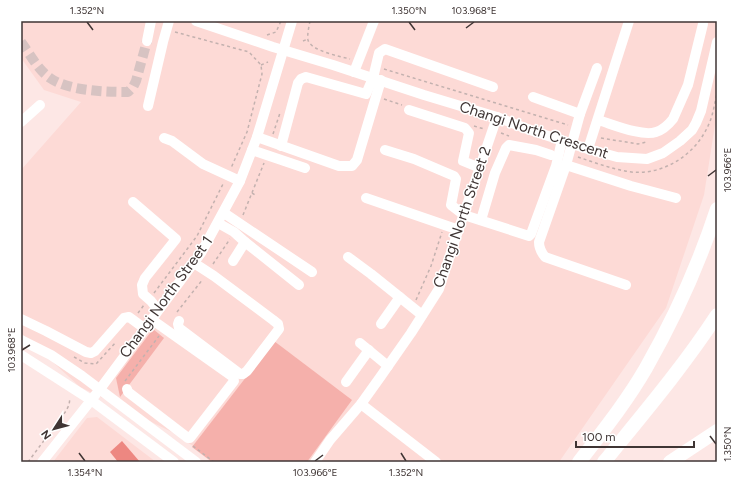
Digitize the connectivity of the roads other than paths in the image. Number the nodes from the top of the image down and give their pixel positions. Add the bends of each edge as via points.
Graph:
1 (151, 21) edge
2 (196, 21) edge
3 (292, 21) edge
4 (374, 21) edge
5 (629, 21) edge
6 (703, 24) dead end
7 (168, 25) edge
8 (147, 41) tunnel mouth
9 (717, 42) edge
10 (283, 50) junction
11 (597, 68) dead end
12 (354, 72) junction
13 (377, 79) junction
14 (493, 87) dead end
15 (533, 97) dead end
16 (40, 105) dead end
17 (148, 106) dead end
18 (409, 110) dead end
19 (580, 114) junction
20 (497, 117) junction
21 (598, 120) junction
22 (21, 122) edge
23 (257, 137) junction
24 (164, 138) dead end
25 (567, 142) junction
26 (281, 146) junction
27 (588, 149) junction
28 (252, 150) junction
29 (384, 150) dead end
30 (551, 155) dead end
31 (566, 165) junction
32 (305, 168) dead end
33 (480, 168) junction
34 (240, 181) junction
35 (366, 198) dead end
36 (676, 198) dead end
37 (133, 202) dead end
38 (717, 209) edge
39 (224, 213) junction
40 (464, 215) junction
41 (481, 220) junction
42 (218, 223) junction
43 (237, 228) junction
44 (459, 230) junction
45 (245, 242) junction
46 (348, 257) dead end
47 (233, 261) dead end
48 (194, 263) junction
49 (312, 272) dead end
50 (299, 285) dead end
51 (626, 285) dead end
52 (400, 297) junction
53 (158, 310) junction
54 (422, 315) junction
55 (717, 315) edge
56 (151, 319) junction
57 (21, 320) edge
58 (179, 321) dead end
59 (381, 324) dead end
60 (144, 328) junction
61 (21, 340) edge
62 (360, 343) dead end
63 (369, 350) junction
64 (21, 355) edge
65 (388, 366) junction
66 (346, 382) dead end
67 (126, 386) road end
68 (100, 389) junction
69 (90, 400) junction
70 (361, 404) junction
71 (717, 431) edge
72 (42, 462) edge
73 (174, 462) edge
74 (196, 462) edge
75 (314, 462) edge
76 (436, 462) edge
77 (579, 462) edge
78 (604, 462) edge
79 (670, 462) edge

1 - 8 street
2 - 10 street, Changi North Crescent
3 - 10 street, Changi North Street 1
4 - 12 street
5 - 21 street
6 - 21 street via 688,85 670,123 655,133 642,133
7 - 17 street
9 - 27 street, Changi North Crescent via 701,112 692,130 680,141 663,153 647,159 617,157
10 - 12 street, Changi North Crescent
10 - 23 street, Changi North Street 1
11 - 19 street
12 - 13 street, Changi North Crescent
13 - 14 street via 379,53 385,50
13 - 20 street, Changi North Crescent
13 - 26 street via 366,94 325,81 301,78
13 - 26 street via 357,160 352,166 339,166
15 - 19 street
16 - 22 street
18 - 33 street via 466,128 469,133 463,161
19 - 25 street via 576,128
20 - 25 street, Changi North Crescent
20 - 33 street, Changi North Street 2
21 - 27 street
23 - 26 street
23 - 28 street, Changi North Street 1
24 - 34 street via 203,164
25 - 27 street, Changi North Crescent
25 - 31 street
25 - 41 street via 529,236
28 - 32 street
28 - 34 street, Changi North Street 1
29 - 40 street via 414,159 454,176 456,179 451,205
30 - 41 street via 509,145 495,173
31 - 36 street
31 - 51 street via 539,242 541,252 545,257
33 - 40 street, Changi North Street 2
34 - 39 street, Changi North Street 1
35 - 44 street
37 - 53 street via 176,239 142,285 143,294
38 - 77 highway via 678,307 646,368 614,417
39 - 42 street, Changi North Street 1
39 - 43 street
40 - 41 street
40 - 44 street, Changi North Street 2
42 - 43 street
42 - 48 street, Changi North Street 1
43 - 45 street
43 - 49 street
44 - 54 street, Changi North Street 2 via 440,289
45 - 47 street
45 - 50 street
46 - 52 street
48 - 53 street, Changi North Street 1
48 - 58 street via 273,320 279,329 247,371 240,374 179,328
52 - 54 street
52 - 59 street
53 - 56 street, Changi North Street 1
54 - 65 street, Changi North Street 2
55 - 78 highway via 663,389
56 - 60 street, Changi North Street 1
56 - 67 street via 233,377 234,382 190,438 128,392
57 - 60 street via 91,353 124,318 129,317
60 - 68 street, Changi North Street 1
61 - 68 street via 51,355
62 - 63 street
63 - 65 street
63 - 66 street
64 - 69 street
65 - 70 street, Changi North Street 2
68 - 69 street, Changi North Street 1
68 - 74 street
69 - 72 street, Changi North Street 1
69 - 73 street
70 - 75 street, Changi North Street 2
70 - 76 street
71 - 79 highway

